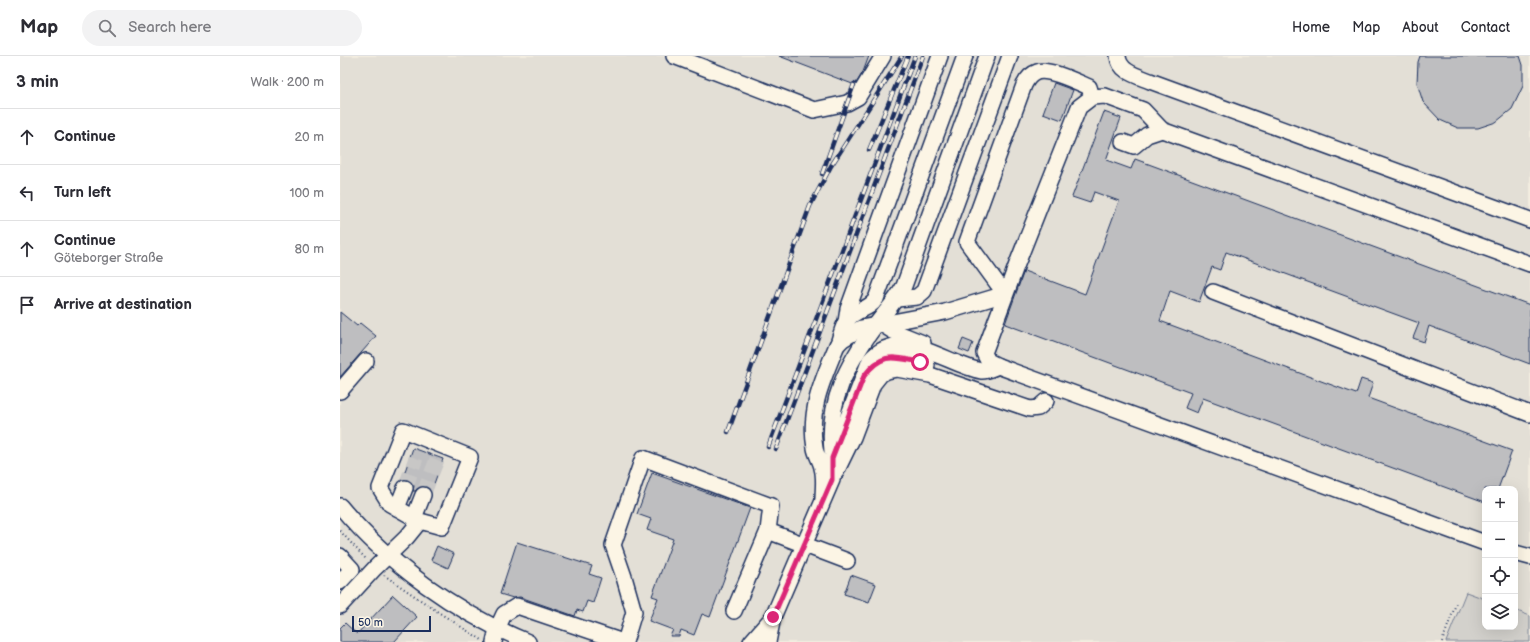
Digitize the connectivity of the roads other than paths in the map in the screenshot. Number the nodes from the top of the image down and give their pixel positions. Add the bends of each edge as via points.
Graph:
1 (674, 56) edge
2 (883, 56) edge
3 (940, 56) edge
4 (966, 56) edge
5 (986, 56) edge
6 (1010, 56) edge
7 (1118, 56) edge
8 (1092, 97) junction
9 (1162, 130) junction
10 (1123, 142) dead end
11 (1530, 220) edge
12 (1530, 264) edge
13 (1213, 292) dead end
14 (1005, 294) junction
15 (897, 299) junction
16 (846, 322) junction
17 (878, 324) junction
18 (837, 345) junction
19 (984, 353) junction
20 (366, 361) dead end
21 (998, 366) junction
22 (864, 376) junction
23 (1063, 390) junction
24 (340, 391) edge
25 (1046, 401) junction
26 (1530, 414) edge
27 (832, 458) junction
28 (832, 480) junction
29 (405, 488) tunnel mouth
30 (423, 495) tunnel mouth
31 (823, 499) junction
32 (340, 506) edge
33 (397, 508) junction
34 (417, 519) junction
35 (768, 531) junction
36 (1482, 542) edge
37 (804, 545) junction
38 (389, 555) junction
39 (1518, 555) edge
40 (340, 556) edge
41 (1530, 557) edge
42 (847, 561) dead end
43 (340, 582) edge
44 (340, 606) edge
45 (734, 611) dead end
46 (773, 617) junction
47 (496, 635) edge
48 (528, 642) edge
49 (624, 642) edge
50 (751, 642) edge
51 (768, 642) edge

1 - 2 street via 814,110 847,103 858,97
3 - 16 street via 848,309
4 - 16 street via 876,299 873,304
5 - 15 street via 904,286
6 - 15 street via 924,291 917,297
7 - 11 street via 1121,64 1130,73 1150,81
8 - 9 street via 1105,96 1143,110
8 - 14 street via 1079,106
8 - 14 street via 1089,87 1045,70 1029,76 1024,85 967,242
9 - 10 street via 1147,135 1134,146
9 - 12 street
13 - 26 street
14 - 17 street via 945,312
14 - 19 street
15 - 17 street
16 - 18 street
17 - 18 street via 861,328
17 - 19 street via 965,358 973,359
17 - 27 street via 857,351 838,390 834,406
18 - 31 street via 817,396 813,418 815,450 824,475
19 - 21 street via 988,361
20 - 24 street
21 - 22 street via 982,371 898,345 876,354 870,360
21 - 23 street
22 - 25 street via 878,361 889,357 904,359 920,362 1034,402
22 - 27 street
23 - 25 street
23 - 36 street
25 - 28 street via 1038,408 1030,409 930,375 897,369 887,371 873,384 853,437
27 - 28 street
28 - 31 street
29 - 33 street
30 - 34 street
31 - 37 street
32 - 38 street via 368,537
33 - 34 street
33 - 34 street via 390,504 380,488 402,430 440,452 470,458 442,527
34 - 38 street via 407,537
35 - 37 street
35 - 45 street
35 - 49 street via 771,506 643,458 613,545 634,612
37 - 42 street
37 - 46 street
38 - 44 street
38 - 47 street via 427,586
39 - 41 street
40 - 43 street via 352,569
46 - 50 street
46 - 51 street
47 - 48 street
47 - 49 street via 504,614 517,606

